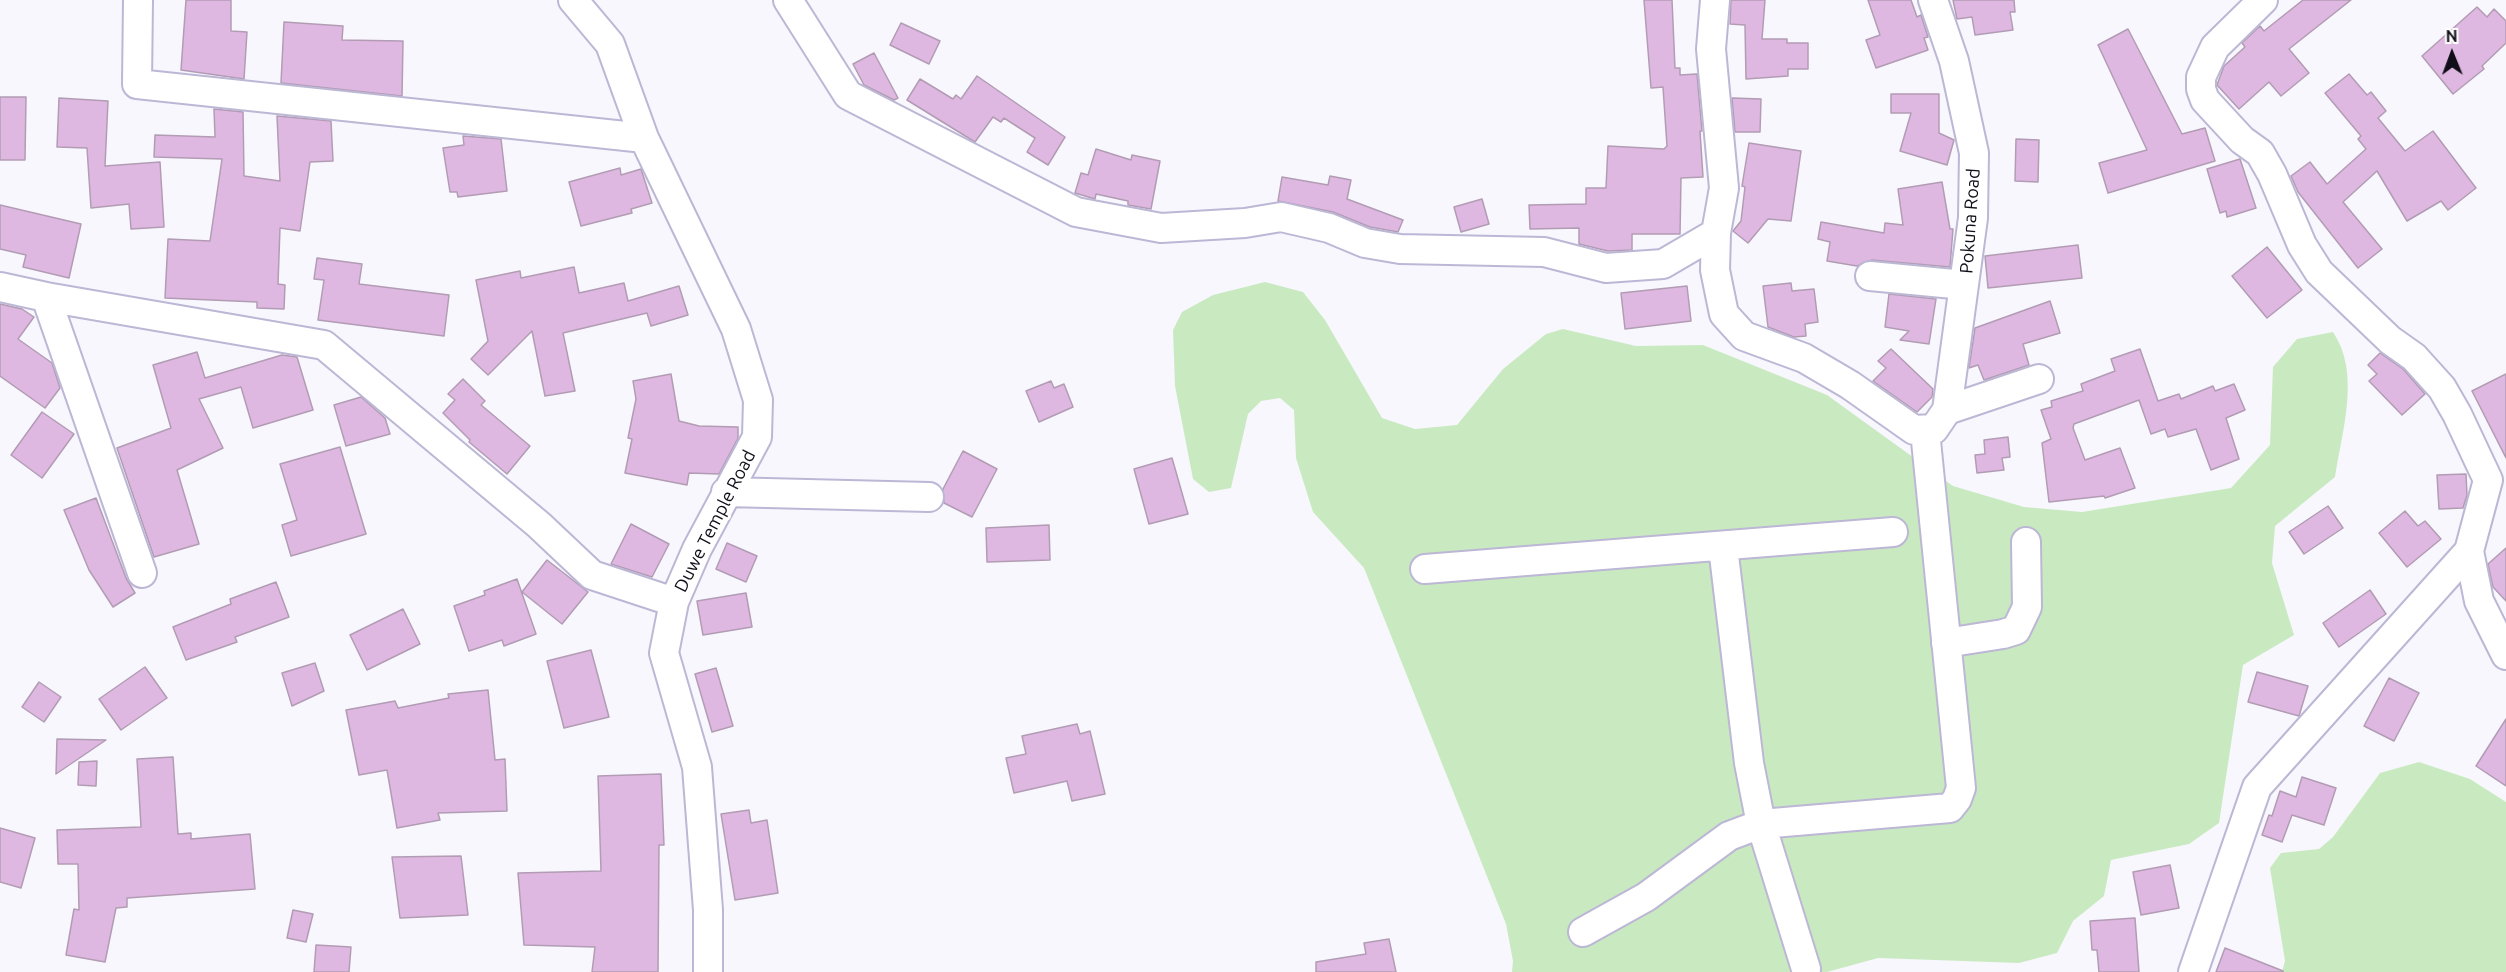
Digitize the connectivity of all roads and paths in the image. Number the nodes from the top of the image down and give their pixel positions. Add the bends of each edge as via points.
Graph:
1 (138, 0) edge
2 (573, 0) edge
3 (788, 0) edge
4 (1715, 0) edge
5 (1933, 0) edge
6 (2263, 0) edge
7 (644, 138) junction
8 (1716, 233) junction
9 (1870, 276) dead end
10 (1964, 285) junction
11 (0, 287) edge
12 (46, 297) junction
13 (2039, 379) dead end
14 (1947, 410) junction
15 (1925, 431) junction
16 (726, 492) junction
17 (929, 497) dead end
18 (1893, 532) dead end
19 (2026, 542) dead end
20 (1723, 548) junction
21 (2469, 551) junction
22 (1425, 570) dead end
23 (142, 573) dead end
24 (674, 602) junction
25 (1946, 643) junction
26 (2506, 655) edge
27 (1761, 824) junction
28 (1582, 932) dead end
29 (1806, 969) dead end
30 (708, 972) edge
31 (2193, 972) edge

1 - 7 street via 137,84
2 - 7 street, Duwe Temple Road via 610,44
3 - 8 street via 848,95 1076,212 1161,228 1281,217 1329,228 1365,243 1400,249 1544,252 1606,268 1663,264
4 - 8 street via 1710,49 1724,188
5 - 10 street, Pokuna Road via 1954,61 1974,153 1973,218
6 - 21 street via 2215,47 2201,77 2205,100 2242,140 2260,153 2302,245 2319,272 2390,340 2414,357 2442,388 2488,480
7 - 16 street, Duwe Temple Road via 736,329 758,400 757,437
8 - 15 street via 1715,270 1724,314 1744,336 1803,358 1914,430
9 - 10 street
10 - 14 street, Pokuna Road
11 - 12 street
12 - 23 street
12 - 24 street via 324,345 539,525 592,575
13 - 14 street
14 - 15 street via 1934,429
15 - 25 street
16 - 17 street
16 - 24 street, Duwe Temple Road
18 - 20 street
19 - 25 street via 2027,607 2016,630
20 - 22 street
20 - 27 street via 1749,763
21 - 26 street via 2479,601
21 - 31 street via 2257,788
24 - 30 street, Duwe Temple Road via 664,653 698,767 708,910
25 - 27 street via 1961,788 1950,808
27 - 28 street via 1729,836 1646,897
27 - 29 street

